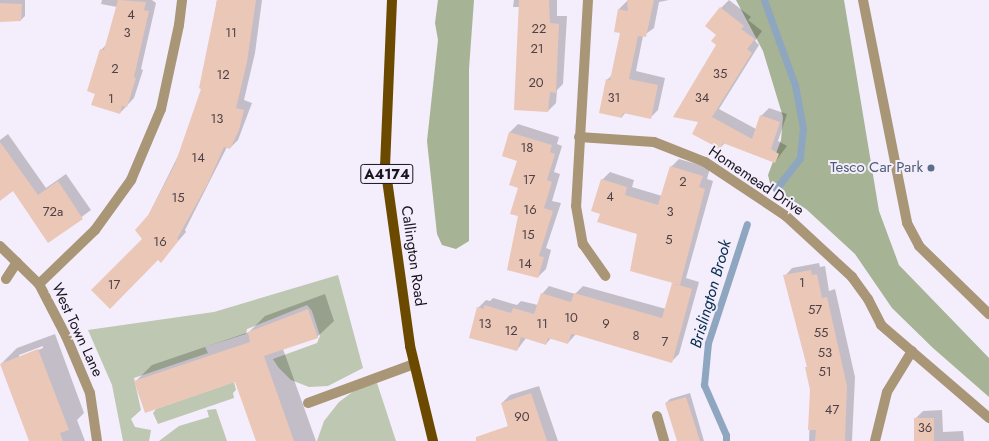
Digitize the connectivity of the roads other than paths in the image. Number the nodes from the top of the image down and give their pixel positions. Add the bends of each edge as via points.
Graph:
1 (182, 0) edge
2 (392, 0) edge
3 (588, 0) edge
4 (863, 0) edge
5 (579, 137) junction
6 (0, 246) edge
7 (17, 262) junction
8 (605, 276) dead end
9 (6, 279) dead end
10 (39, 284) junction
11 (989, 314) edge
12 (912, 351) junction
13 (414, 364) junction
14 (308, 403) dead end
15 (657, 416) dead end
16 (989, 418) edge
17 (97, 441) edge
18 (434, 441) edge
19 (664, 441) edge
20 (875, 441) edge

1 - 10 street via 180,25 161,109 131,180 95,230
2 - 13 main road, Callington Road / A4174 via 386,165
3 - 5 street
4 - 11 street via 907,223 919,246
5 - 8 street via 577,213 583,244
5 - 12 street, Homemead Drive via 654,142 705,162 786,216 852,277 868,299 881,325
6 - 7 street, West Town Lane
7 - 9 street
7 - 10 street, West Town Lane
10 - 17 street, West Town Lane via 66,336 90,393
12 - 16 street, Homemead Drive
12 - 20 street via 887,392
13 - 14 street
13 - 18 main road, Callington Road / A4174
15 - 19 street

